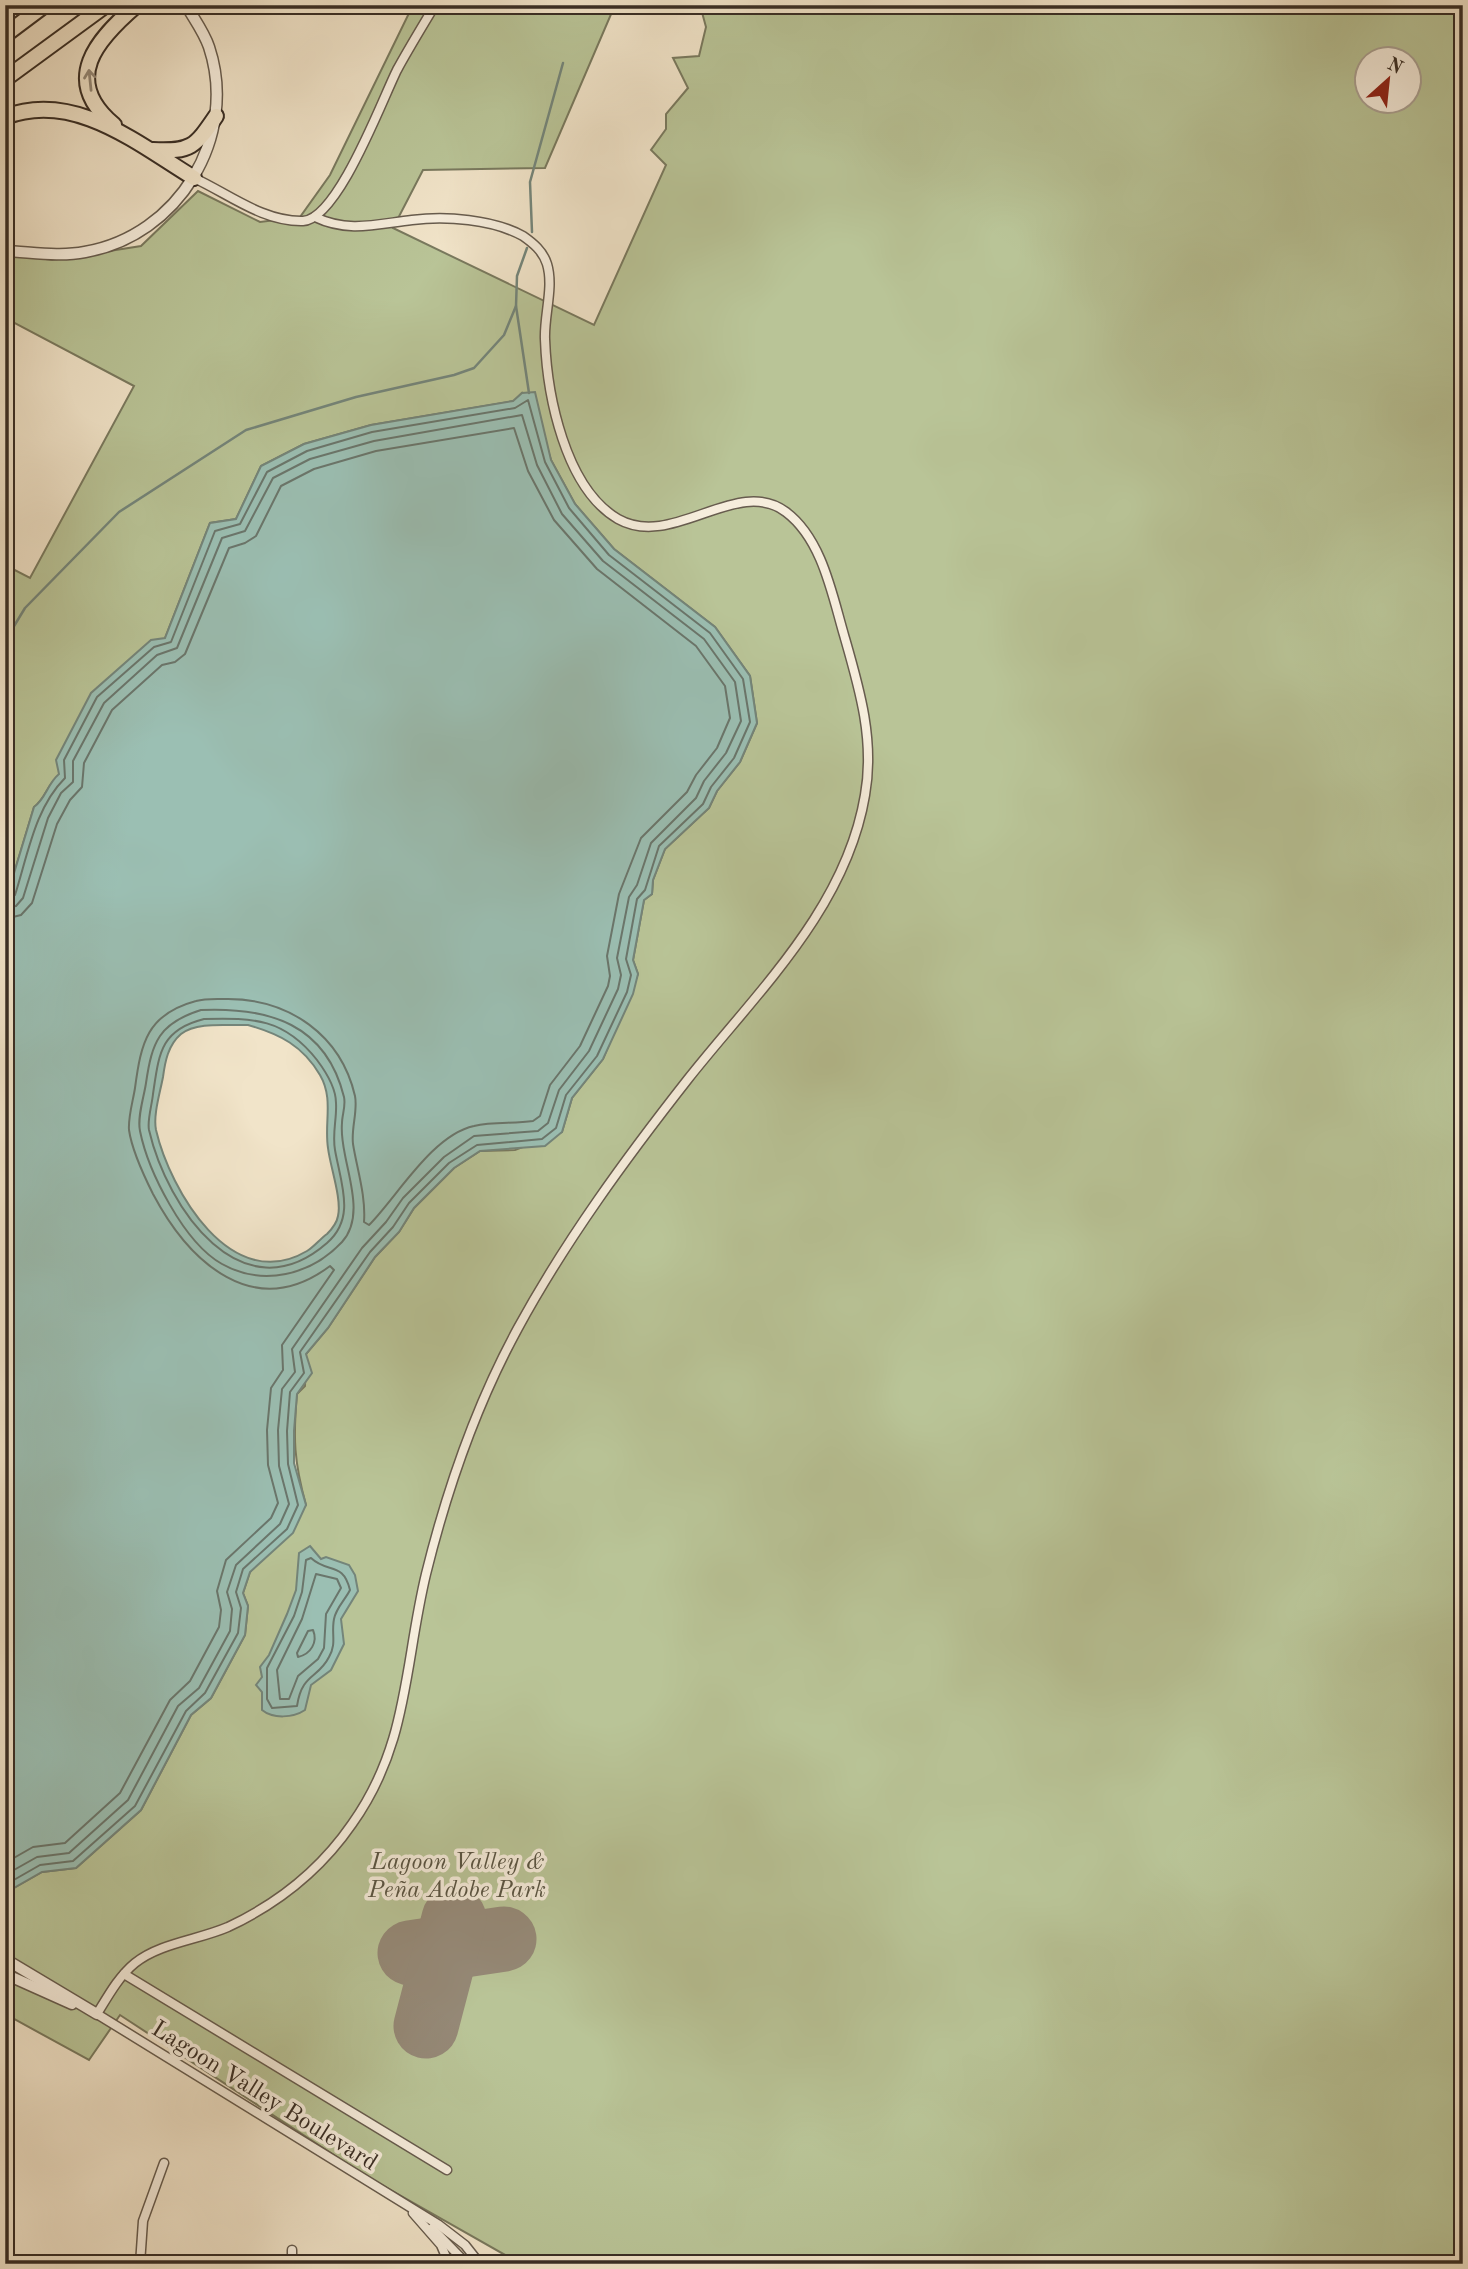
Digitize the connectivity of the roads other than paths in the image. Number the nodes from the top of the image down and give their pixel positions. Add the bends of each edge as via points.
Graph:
1 (45, 5) edge
2 (106, 5) edge
3 (137, 5) edge
4 (186, 5) edge
5 (435, 5) edge
6 (5, 35) edge
7 (5, 79) edge
8 (216, 116) junction
9 (5, 117) edge
10 (125, 135) junction
11 (149, 149) junction
12 (194, 178) junction
13 (314, 217) junction
14 (5, 251) edge
15 (5, 1959) edge
16 (5, 1974) edge
17 (124, 1974) junction
18 (97, 2014) junction
19 (164, 2163) dead end
20 (447, 2170) dead end
21 (411, 2211) junction
22 (421, 2221) junction
23 (292, 2250) dead end
24 (140, 2264) edge
25 (292, 2264) edge
26 (449, 2264) edge
27 (467, 2264) edge
28 (480, 2264) edge

1 - 6 highway
2 - 7 highway
10 -> 3 highway via 93,100 88,67 102,36
4 - 8 street via 209,47 216,80
5 - 13 street via 397,71 348,175
8 - 11 highway via 194,146 179,152
8 - 12 street
9 - 10 highway via 42,109 65,110
10 - 11 highway
11 - 12 highway
12 - 13 street via 248,208 279,218 305,221
12 - 14 street via 160,217 107,245 60,254
13 - 17 street via 333,226 358,228 453,219 502,227 539,248 549,278 544,335 550,388 571,460 584,483 605,509 635,525 674,523 760,500 782,509 802,527 821,563 848,649 863,706 868,775 861,814 844,862 802,936 597,1202 510,1344 443,1510 423,1589 400,1722 381,1776 358,1817 321,1862 269,1904 224,1928 148,1955
15 - 18 street
16 - 18 street
17 - 18 street
17 - 20 street
18 - 21 street, Lagoon Valley Boulevard
19 - 24 street via 143,2221
21 - 22 street, Lagoon Valley Boulevard
21 - 28 street, Lagoon Valley Boulevard via 452,2234
22 - 26 street, Lagoon Valley Boulevard
22 - 27 street, Lagoon Valley Boulevard
23 - 25 street

